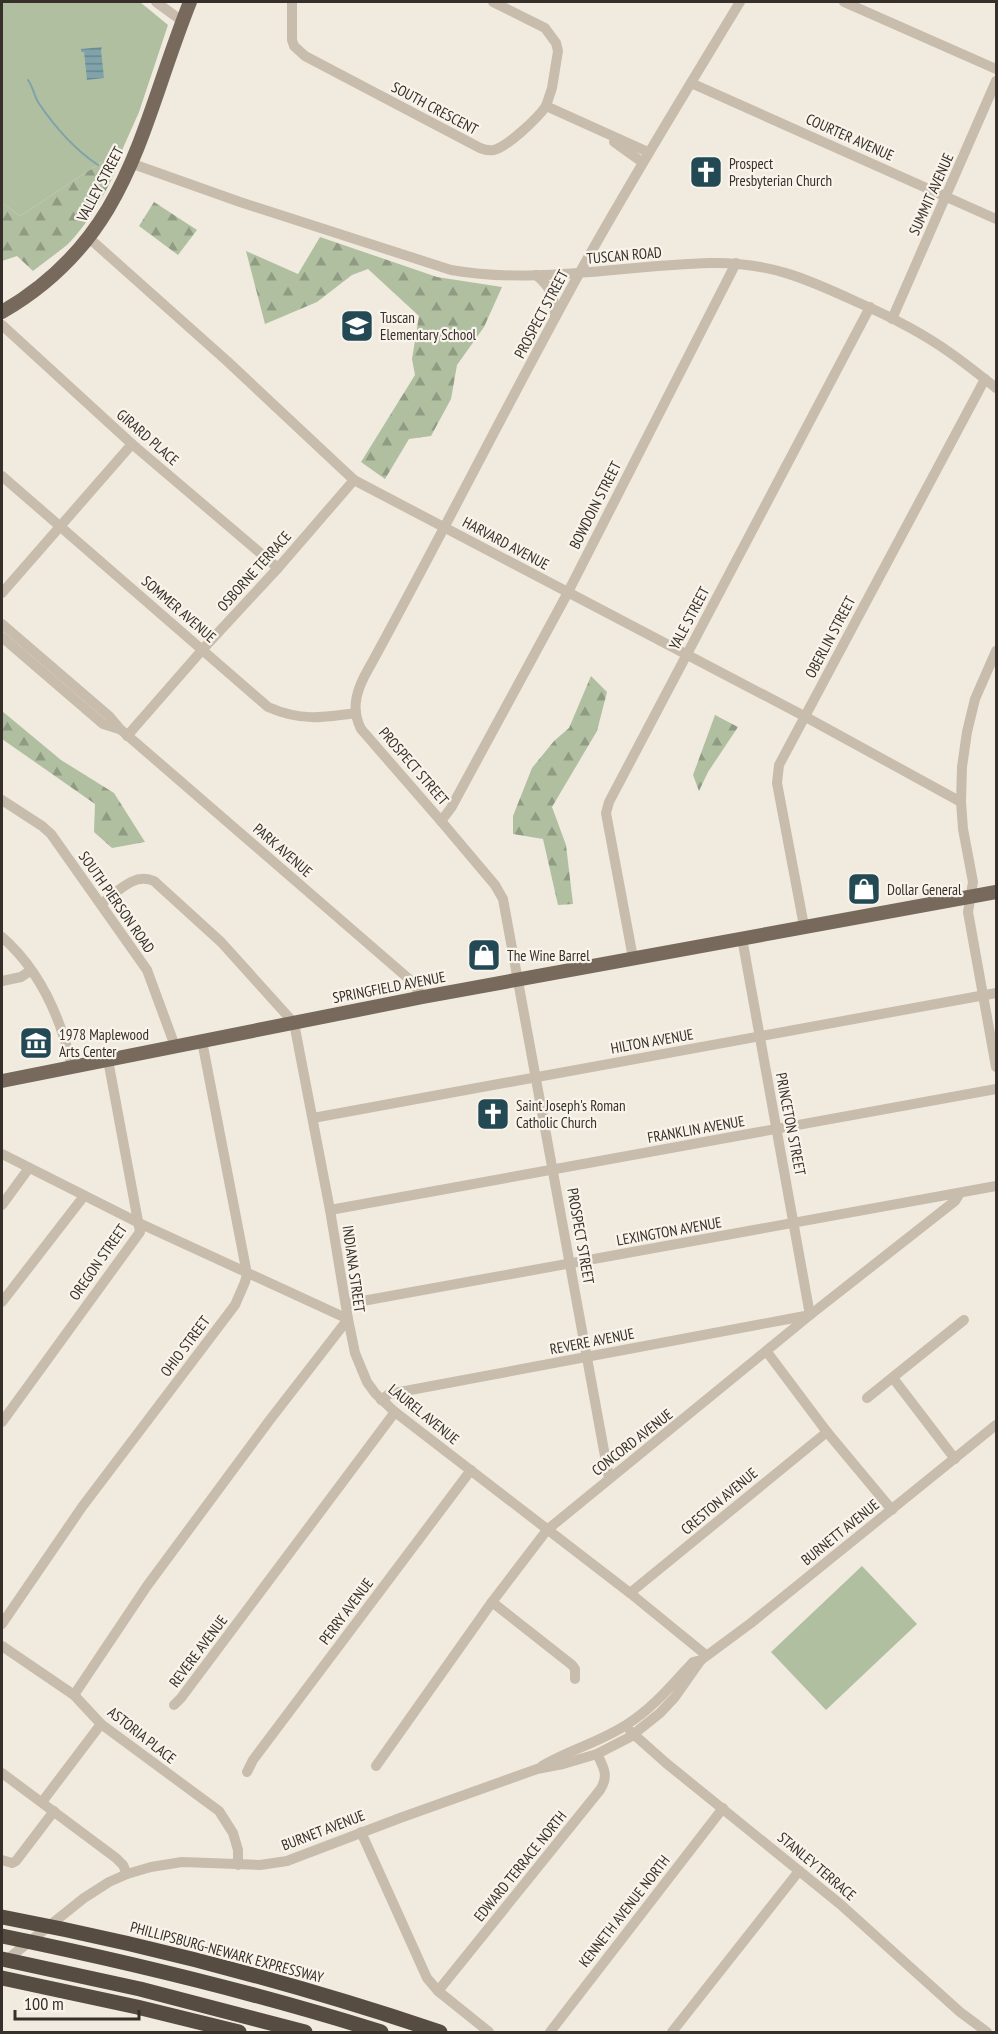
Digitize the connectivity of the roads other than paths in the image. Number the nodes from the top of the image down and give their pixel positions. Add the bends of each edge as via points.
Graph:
1 (156, 2) edge
2 (190, 2) edge
3 (292, 2) edge
4 (493, 2) edge
5 (740, 2) edge
6 (844, 2) edge
7 (182, 21) junction
8 (996, 69) edge
9 (996, 81) edge
10 (691, 83) junction
11 (546, 106) junction
12 (597, 130) junction
13 (648, 152) junction
14 (642, 162) junction
15 (133, 164) junction
16 (947, 196) junction
17 (996, 219) edge
18 (89, 238) junction
19 (736, 264) junction
20 (579, 273) junction
21 (536, 275) junction
22 (870, 308) junction
23 (2, 312) edge
24 (892, 319) junction
25 (555, 320) junction
26 (2, 325) edge
27 (985, 379) junction
28 (996, 388) edge
29 (132, 444) junction
30 (2, 476) edge
31 (354, 480) junction
32 (59, 526) junction
33 (446, 528) junction
34 (278, 568) junction
35 (567, 592) junction
36 (2, 593) edge
37 (2, 624) edge
38 (2, 637) edge
39 (203, 649) junction
40 (996, 651) edge
41 (686, 655) junction
42 (356, 713) junction
43 (804, 716) junction
44 (123, 732) junction
45 (2, 800) edge
46 (961, 802) junction
47 (441, 821) junction
48 (996, 892) edge
49 (971, 897) junction
50 (101, 904) junction
51 (804, 926) junction
52 (2, 937) edge
53 (742, 938) junction
54 (633, 958) junction
55 (30, 971) junction
56 (2, 981) edge
57 (519, 981) junction
58 (996, 993) edge
59 (983, 996) junction
60 (423, 997) junction
61 (294, 1023) junction
62 (759, 1036) junction
63 (202, 1041) junction
64 (175, 1046) junction
65 (108, 1060) junction
66 (72, 1067) junction
67 (996, 1067) edge
68 (537, 1077) junction
69 (2, 1081) edge
70 (996, 1089) edge
71 (313, 1118) junction
72 (776, 1129) junction
73 (2, 1154) edge
74 (29, 1168) junction
75 (553, 1170) junction
76 (996, 1186) edge
77 (960, 1193) junction
78 (84, 1196) junction
79 (2, 1205) edge
80 (330, 1210) junction
81 (139, 1223) junction
82 (794, 1223) junction
83 (571, 1264) junction
84 (246, 1274) junction
85 (2, 1302) edge
86 (346, 1304) junction
87 (810, 1315) junction
88 (348, 1319) junction
89 (964, 1320) dead end
90 (767, 1352) junction
91 (587, 1357) junction
92 (892, 1378) junction
93 (867, 1398) dead end
94 (381, 1400) junction
95 (395, 1412) junction
96 (2, 1422) edge
97 (996, 1425) edge
98 (827, 1432) junction
99 (955, 1459) junction
100 (471, 1470) junction
101 (609, 1478) junction
102 (892, 1509) junction
103 (547, 1530) junction
104 (630, 1593) junction
105 (492, 1602) junction
106 (2, 1624) edge
107 (2, 1647) edge
108 (704, 1658) junction
109 (575, 1678) dead end
110 (74, 1695) junction
111 (174, 1705) dead end
112 (101, 1724) junction
113 (626, 1726) junction
114 (634, 1735) junction
115 (597, 1754) junction
116 (376, 1766) dead end
117 (537, 1769) junction
118 (247, 1772) dead end
119 (2, 1773) edge
120 (42, 1802) junction
121 (723, 1808) junction
122 (54, 1811) junction
123 (361, 1832) junction
124 (7, 1862) edge
125 (238, 1865) junction
126 (799, 1871) junction
127 (127, 1874) junction
128 (2, 1917) edge
129 (2, 1935) edge
130 (2, 1959) edge
131 (2, 1964) edge
132 (2, 1978) edge
133 (2, 1983) edge
134 (44, 1986) junction
135 (438, 1991) junction
136 (238, 2032) edge
137 (305, 2032) edge
138 (381, 2032) edge
139 (440, 2032) edge
140 (489, 2032) edge
141 (550, 2032) edge
142 (672, 2032) edge
143 (987, 2032) edge

1 - 7 street
2 - 7 main road, VALLEY STREET
3 - 11 street, SOUTH CRESCENT via 292,40 298,51 480,148 497,149 532,123
4 - 11 street via 545,28 556,43 558,51
5 - 10 street, PROSPECT STREET
6 - 8 street
7 - 15 main road, VALLEY STREET
9 - 16 street, SUMMIT AVENUE
10 - 13 street, PROSPECT STREET
10 - 16 street, COURTER AVENUE
11 - 12 street
12 - 13 street
12 - 14 street
13 - 14 street, PROSPECT STREET
14 - 20 street, PROSPECT STREET
15 - 18 main road, VALLEY STREET via 108,212
15 - 21 street, TUSCAN ROAD via 451,270 483,275
16 - 17 street, COURTER AVENUE
16 - 24 street, SUMMIT AVENUE
18 - 23 main road, VALLEY STREET via 43,285
18 - 31 street, HARVARD AVENUE
19 - 20 street, TUSCAN ROAD
19 - 22 street, TUSCAN ROAD via 800,276
19 - 35 street, BOWDOIN STREET
20 - 21 street, TUSCAN ROAD
20 - 25 street, PROSPECT STREET
21 - 25 street via 555,301
22 - 24 street, TUSCAN ROAD
22 - 41 street, YALE STREET
24 - 27 street, TUSCAN ROAD via 949,352
25 - 33 street, PROSPECT STREET
26 - 29 street, GIRARD PLACE
27 - 28 street, TUSCAN ROAD
27 - 43 street, OBERLIN STREET
29 - 32 street
29 - 34 street, GIRARD PLACE
30 - 32 street, SOMMER AVENUE
31 - 33 street, HARVARD AVENUE
31 - 34 street, OSBORNE TERRACE
32 - 36 street
32 - 39 street, SOMMER AVENUE
33 - 35 street, HARVARD AVENUE
33 - 42 street, PROSPECT STREET via 359,687
34 - 39 street, OSBORNE TERRACE
35 - 41 street, HARVARD AVENUE
35 - 47 street, BOWDOIN STREET
37 - 44 street, PARK AVENUE
38 - 44 street, PARK AVENUE via 103,724
39 - 42 street, SOMMER AVENUE via 268,707 287,715 309,718
39 - 44 street, OSBORNE TERRACE
40 - 46 street via 975,699 967,732
41 - 43 street, HARVARD AVENUE
41 - 54 street, YALE STREET via 606,813
42 - 47 street, PROSPECT STREET via 361,729
43 - 46 street, HARVARD AVENUE
43 - 51 street, OBERLIN STREET via 779,765 777,783
44 - 60 street, PARK AVENUE via 409,979
45 - 50 street, SOUTH PIERSON ROAD via 51,834
46 - 49 street via 973,882
47 - 57 street, PROSPECT STREET via 503,899
48 - 49 main road, SPRINGFIELD AVENUE
49 - 51 main road, SPRINGFIELD AVENUE
49 - 59 street via 968,912
50 - 61 street via 133,880 154,881 221,942
50 - 64 street, SOUTH PIERSON ROAD via 147,970
51 - 53 main road, SPRINGFIELD AVENUE
52 - 55 street
53 - 54 main road, SPRINGFIELD AVENUE
53 - 62 street, PRINCETON STREET
54 - 57 main road, SPRINGFIELD AVENUE
55 - 56 street
55 - 66 street via 47,995
57 - 60 main road, SPRINGFIELD AVENUE
57 - 68 street, PROSPECT STREET
58 - 59 street, HILTON AVENUE
59 - 62 street, HILTON AVENUE
59 - 67 street
60 - 61 main road, SPRINGFIELD AVENUE
61 - 63 main road, SPRINGFIELD AVENUE
61 - 71 street, INDIANA STREET
62 - 68 street, HILTON AVENUE
62 - 72 street, PRINCETON STREET
63 - 64 main road, SPRINGFIELD AVENUE
63 - 84 street, OHIO STREET
64 - 65 main road, SPRINGFIELD AVENUE
65 - 66 main road, SPRINGFIELD AVENUE
65 - 81 street, OREGON STREET
66 - 69 main road, SPRINGFIELD AVENUE
68 - 71 street, HILTON AVENUE
68 - 75 street, PROSPECT STREET
70 - 72 street, FRANKLIN AVENUE
71 - 80 street, INDIANA STREET
72 - 75 street, FRANKLIN AVENUE
72 - 82 street, PRINCETON STREET
73 - 74 street
74 - 78 street
74 - 79 street
75 - 80 street, FRANKLIN AVENUE
75 - 83 street, PROSPECT STREET
76 - 77 street, LEXINGTON AVENUE
77 - 82 street, LEXINGTON AVENUE
77 - 87 street, CONCORD AVENUE via 955,1201
78 - 81 street
78 - 85 street
80 - 86 street, INDIANA STREET
81 - 84 street
81 - 96 street, OREGON STREET via 140,1232
82 - 83 street, LEXINGTON AVENUE
82 - 87 street, PRINCETON STREET
83 - 86 street, LEXINGTON AVENUE
83 - 91 street, PROSPECT STREET
84 - 88 street
84 - 106 street, OHIO STREET via 235,1305 82,1507
86 - 88 street, INDIANA STREET
87 - 90 street, CONCORD AVENUE
87 - 91 street, REVERE AVENUE
88 - 94 street, LAUREL AVENUE via 362,1373
88 - 110 street, INDIANA STREET via 154,1577
89 - 92 street
90 - 98 street
90 - 101 street, CONCORD AVENUE
91 - 94 street, REVERE AVENUE via 389,1394
91 - 101 street, PROSPECT STREET
92 - 93 street
92 - 99 street
94 - 95 street, LAUREL AVENUE
95 - 100 street, LAUREL AVENUE
95 - 111 street, REVERE AVENUE
97 - 99 street, BURNETT AVENUE
98 - 102 street
98 - 104 street, CRESTON AVENUE
99 - 102 street, BURNETT AVENUE
100 - 103 street, LAUREL AVENUE
100 - 118 street, PERRY AVENUE
101 - 103 street, CONCORD AVENUE
102 - 108 street, BURNETT AVENUE
103 - 104 street, LAUREL AVENUE
103 - 105 street, CONCORD AVENUE
104 - 108 street, LAUREL AVENUE
105 - 109 street via 572,1665
105 - 116 street, CONCORD AVENUE
107 - 110 street, ASTORIA PLACE
108 - 113 street, BURNETT AVENUE via 693,1662 659,1699
108 - 114 street, BURNETT AVENUE via 675,1697
110 - 112 street, ASTORIA PLACE
112 - 120 street
112 - 125 street, ASTORIA PLACE via 219,1811 233,1833
113 - 114 street, STANLEY TERRACE
113 - 117 street, BURNETT AVENUE
114 - 115 street, BURNET AVENUE
114 - 121 street, STANLEY TERRACE
115 - 117 street, BURNET AVENUE
115 - 135 street, EDWARD TERRACE NORTH via 606,1776 600,1790
117 - 123 street, BURNET AVENUE
119 - 120 street
120 - 122 street
121 - 126 street, STANLEY TERRACE
121 - 141 street, KENNETH AVENUE NORTH
122 - 124 street via 16,1861
122 - 127 street via 116,1858
123 - 125 street, BURNET AVENUE via 287,1861
123 - 135 street via 427,1978
125 - 127 street, BURNET AVENUE via 182,1862
126 - 142 street
126 - 143 street, STANLEY TERRACE
127 - 131 street, BURNET AVENUE via 75,1904
128 - 139 highway, PHILLIPSBURG-NEWARK EXPRESSWAY via 231,1970
129 - 138 highway via 225,1987
130 - 137 highway via 140,1989
132 - 134 highway
133 - 134 highway
134 - 136 highway
135 - 140 street

